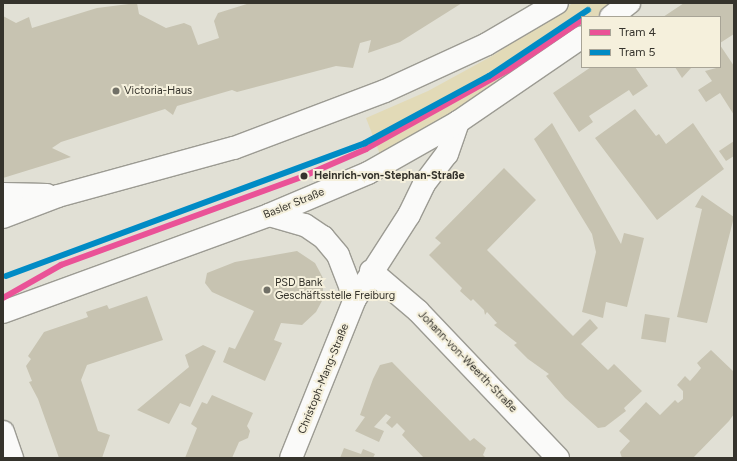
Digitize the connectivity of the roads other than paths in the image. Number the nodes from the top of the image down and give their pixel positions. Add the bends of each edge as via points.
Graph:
1 (557, 3) edge
2 (629, 3) edge
3 (611, 16) edge
4 (581, 38) edge
5 (458, 122) junction
6 (3, 194) edge
7 (58, 196) junction
8 (268, 215) junction
9 (3, 217) edge
10 (371, 271) junction
11 (355, 299) junction
12 (3, 312) edge
13 (3, 432) edge
14 (12, 458) edge
15 (291, 458) edge
16 (558, 458) edge

1 - 7 main road via 487,44 385,91 234,148
2 - 3 main road
4 - 5 main road, Basler Straße
5 - 8 main road, Basler Straße via 368,173
5 - 10 main road, Christoph-Mang-Straße via 447,154 424,184 409,215
6 - 7 main road
7 - 9 main road
8 - 11 main road via 305,225 323,237 338,255
8 - 12 main road, Basler Straße
10 - 11 main road, Christoph-Mang-Straße
10 - 16 main road, Johann-von-Weerth-Straße via 418,311
11 - 15 main road, Christoph-Mang-Straße
13 - 14 main road

